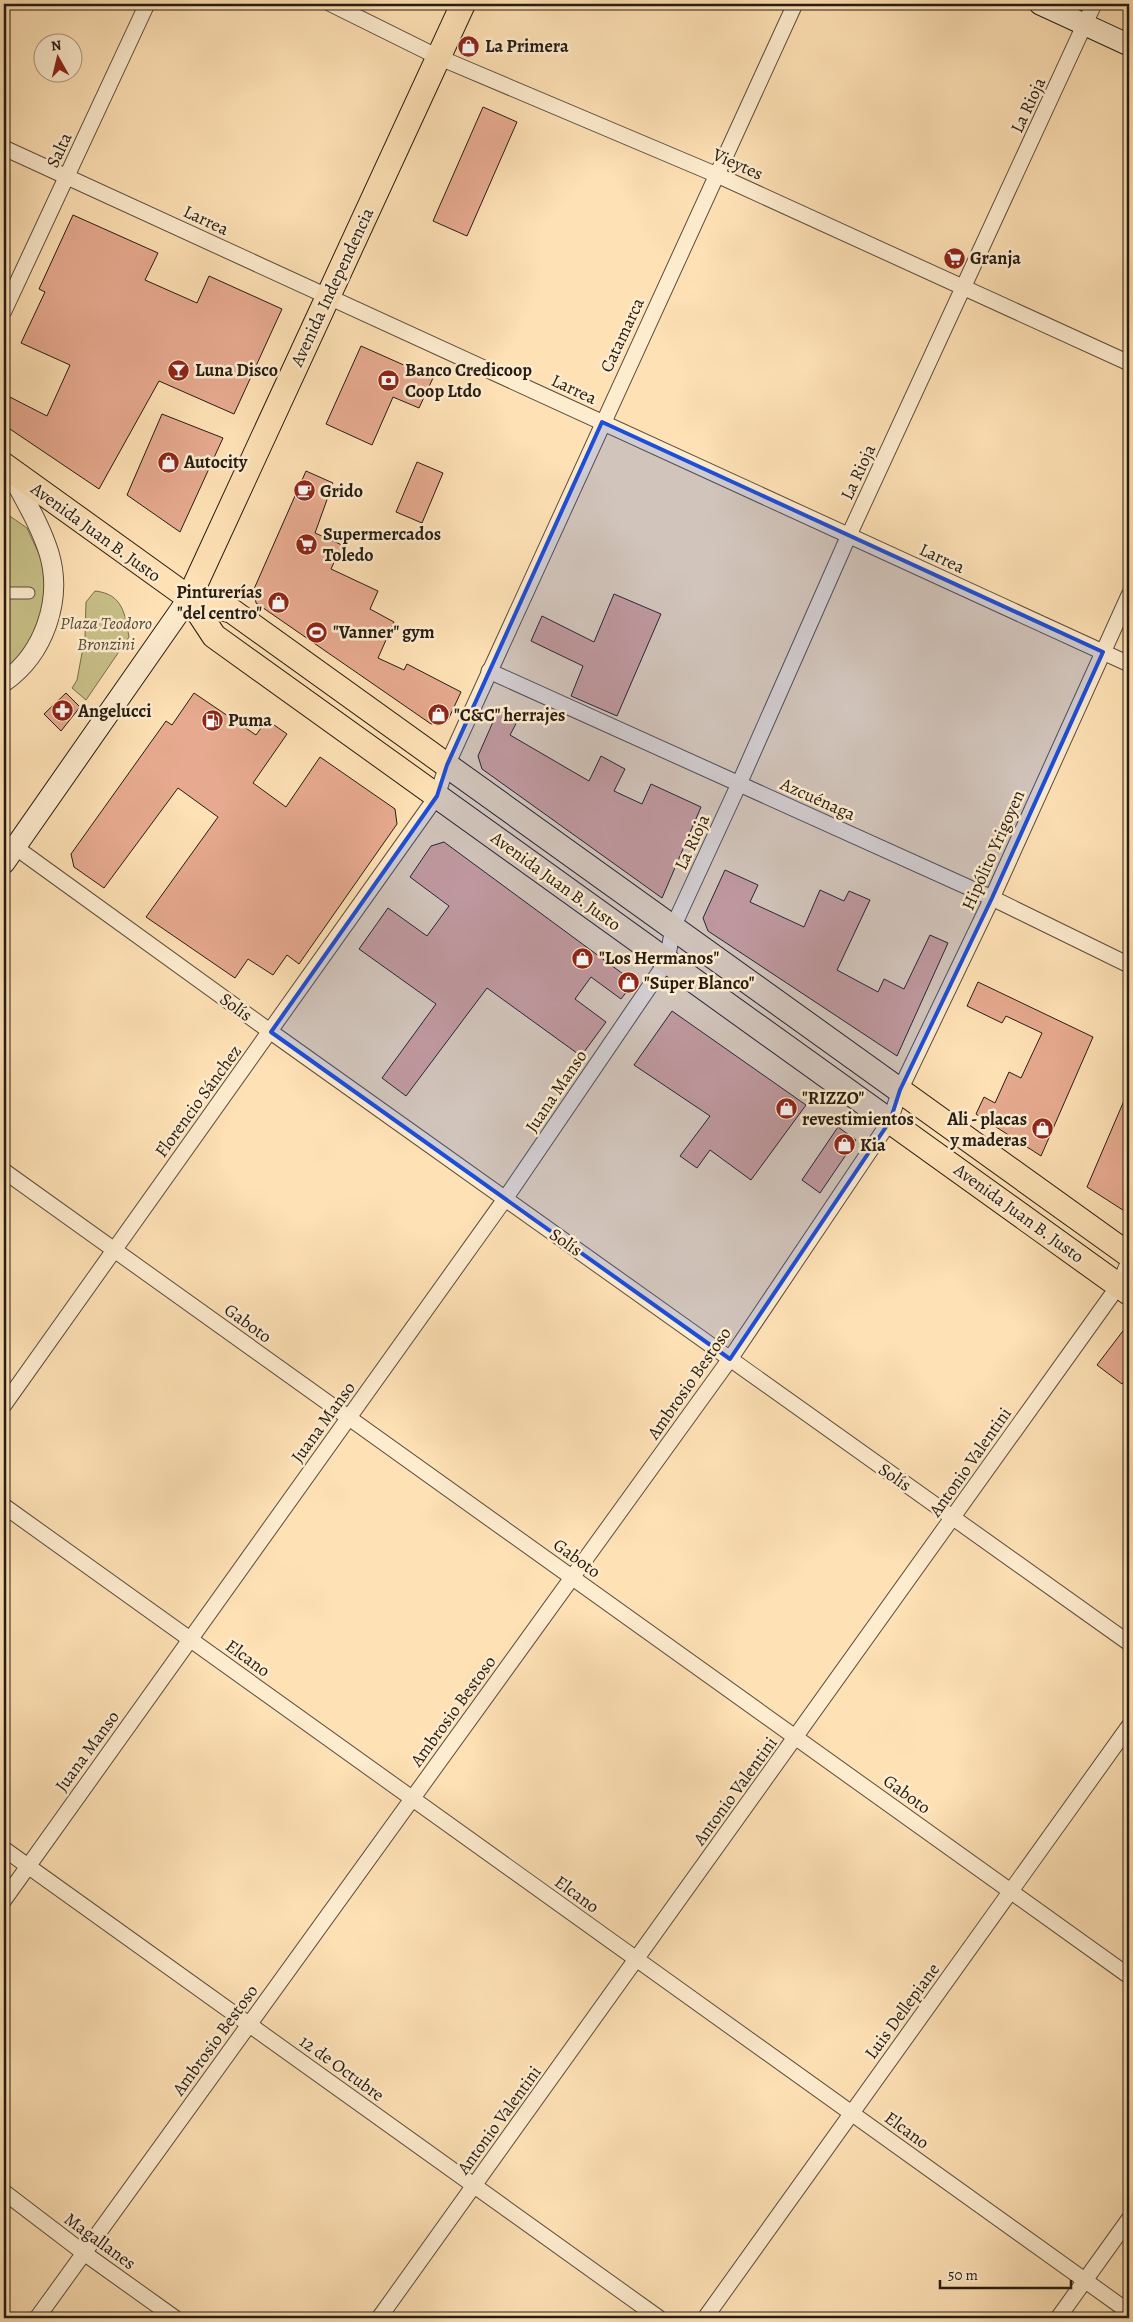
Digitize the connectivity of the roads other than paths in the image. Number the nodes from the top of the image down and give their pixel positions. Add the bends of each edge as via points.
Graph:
1 (147, 4) edge
2 (331, 4) edge
3 (463, 4) edge
4 (795, 4) edge
5 (1040, 4) edge
6 (1094, 4) edge
7 (1085, 24) junction
8 (1129, 45) edge
9 (438, 57) junction
10 (4, 148) edge
11 (717, 175) junction
12 (67, 177) junction
13 (964, 288) junction
14 (328, 297) junction
15 (4, 311) edge
16 (1129, 364) edge
17 (602, 422) junction
18 (6, 467) edge
19 (849, 536) junction
20 (4, 593) edge
21 (29, 593) dead end
22 (1129, 595) edge
23 (189, 598) junction
24 (1103, 652) junction
25 (1129, 664) edge
26 (490, 670) junction
27 (4, 682) edge
28 (447, 765) junction
29 (739, 784) junction
30 (438, 796) junction
31 (7, 849) edge
32 (992, 898) junction
33 (673, 928) junction
34 (667, 961) junction
35 (1129, 965) edge
36 (271, 1032) junction
37 (900, 1090) junction
38 (890, 1121) junction
39 (4, 1171) edge
40 (505, 1199) junction
41 (115, 1250) junction
42 (1129, 1255) edge
43 (1129, 1261) edge
44 (1124, 1289) edge
45 (730, 1359) junction
46 (4, 1405) edge
47 (349, 1418) junction
48 (4, 1506) edge
49 (954, 1518) junction
50 (572, 1578) junction
51 (190, 1639) junction
52 (1129, 1643) edge
53 (1129, 1726) edge
54 (796, 1738) junction
55 (412, 1799) junction
56 (4, 1849) edge
57 (28, 1866) junction
58 (1011, 1892) junction
59 (4, 1900) edge
60 (637, 1960) junction
61 (1129, 1976) edge
62 (249, 2025) junction
63 (852, 2114) junction
64 (474, 2186) junction
65 (4, 2192) edge
66 (1129, 2219) edge
67 (84, 2253) junction
68 (1085, 2280) junction
69 (1129, 2312) edge
70 (37, 2318) edge
71 (175, 2318) edge
72 (380, 2318) edge
73 (659, 2318) edge
74 (705, 2318) edge
75 (1058, 2318) edge

1 - 12 street, Salta
2 - 9 street, Vieytes
3 - 9 main road, Avenida Independencia
4 - 11 street, Catamarca
5 - 7 main road
6 - 7 street, La Rioja
7 - 8 main road
7 - 13 street, La Rioja
9 - 11 street, Vieytes
9 - 14 main road, Avenida Independencia
10 - 12 street, Larrea
11 - 13 street, Vieytes
11 - 17 street, Catamarca
12 - 14 street, Larrea
12 - 15 street, Salta
13 - 16 street, Vieytes
13 - 19 street, La Rioja
14 - 17 street, Larrea
14 - 23 main road, Avenida Independencia
17 - 19 street, Larrea
17 - 26 street, Catamarca
18 - 23 main road, Avenida Juan B. Justo
18 - 27 street via 34,518 49,554 54,594 43,636 30,658
19 - 24 street, Larrea
19 - 29 street, La Rioja
20 - 21 street
22 - 24 street, Hipólito Yrigoyen
23 - 28 main road, Avenida Juan B. Justo via 232,611
23 - 30 main road, Avenida Juan B. Justo via 214,636
23 - 31 main road
24 - 25 street, Larrea
24 - 32 street, Hipólito Yrigoyen
26 - 28 street, Catamarca
26 - 29 street, Azcuénaga
28 - 30 street, Florencio Sánchez
28 - 33 main road, Avenida Juan B. Justo
29 - 32 street, Azcuénaga
29 - 33 street, La Rioja
30 - 34 main road, Avenida Juan B. Justo
30 - 36 street, Florencio Sánchez
31 - 36 street, Solís
32 - 35 street, Azcuénaga
32 - 37 street, Hipólito Yrigoyen
33 - 34 street, La Rioja
33 - 37 main road, Avenida Juan B. Justo
34 - 38 main road, Avenida Juan B. Justo
34 - 40 street, Juana Manso
36 - 40 street, Solís
36 - 41 street, Florencio Sánchez
37 - 38 street, Hipólito Yrigoyen
37 - 42 main road, Avenida Juan B. Justo
38 - 44 main road, Avenida Juan B. Justo
38 - 45 street, Ambrosio Bestoso
39 - 41 street, Gaboto
40 - 45 street, Solís
40 - 47 street, Juana Manso
41 - 46 street, Florencio Sánchez
41 - 47 street, Gaboto
43 - 44 street, Antonio Valentini
44 - 49 street, Antonio Valentini
45 - 49 street, Solís
45 - 50 street, Ambrosio Bestoso
47 - 50 street, Gaboto
47 - 51 street, Juana Manso
48 - 51 street, Elcano
49 - 52 street, Solís
49 - 54 street, Antonio Valentini
50 - 54 street, Gaboto
50 - 55 street, Ambrosio Bestoso
51 - 55 street, Elcano
51 - 57 street, Juana Manso
53 - 58 street, Luis Dellepiane
54 - 58 street, Gaboto
54 - 60 street, Antonio Valentini
55 - 60 street, Elcano
55 - 62 street, Ambrosio Bestoso
56 - 57 street, 12 de Octubre
57 - 59 street, Juana Manso
57 - 62 street, 12 de Octubre
58 - 61 street, Gaboto
58 - 63 street, Luis Dellepiane
60 - 63 street, Elcano
60 - 64 street, Antonio Valentini
62 - 64 street, 12 de Octubre
62 - 67 street, Ambrosio Bestoso
63 - 68 street, Elcano
63 - 74 street, Luis Dellepiane
64 - 72 street, Antonio Valentini
64 - 73 street, 12 de Octubre
65 - 67 street, Magallanes
66 - 68 street
67 - 70 street, Ambrosio Bestoso
67 - 71 street, Magallanes
68 - 69 street, Elcano
68 - 75 street

